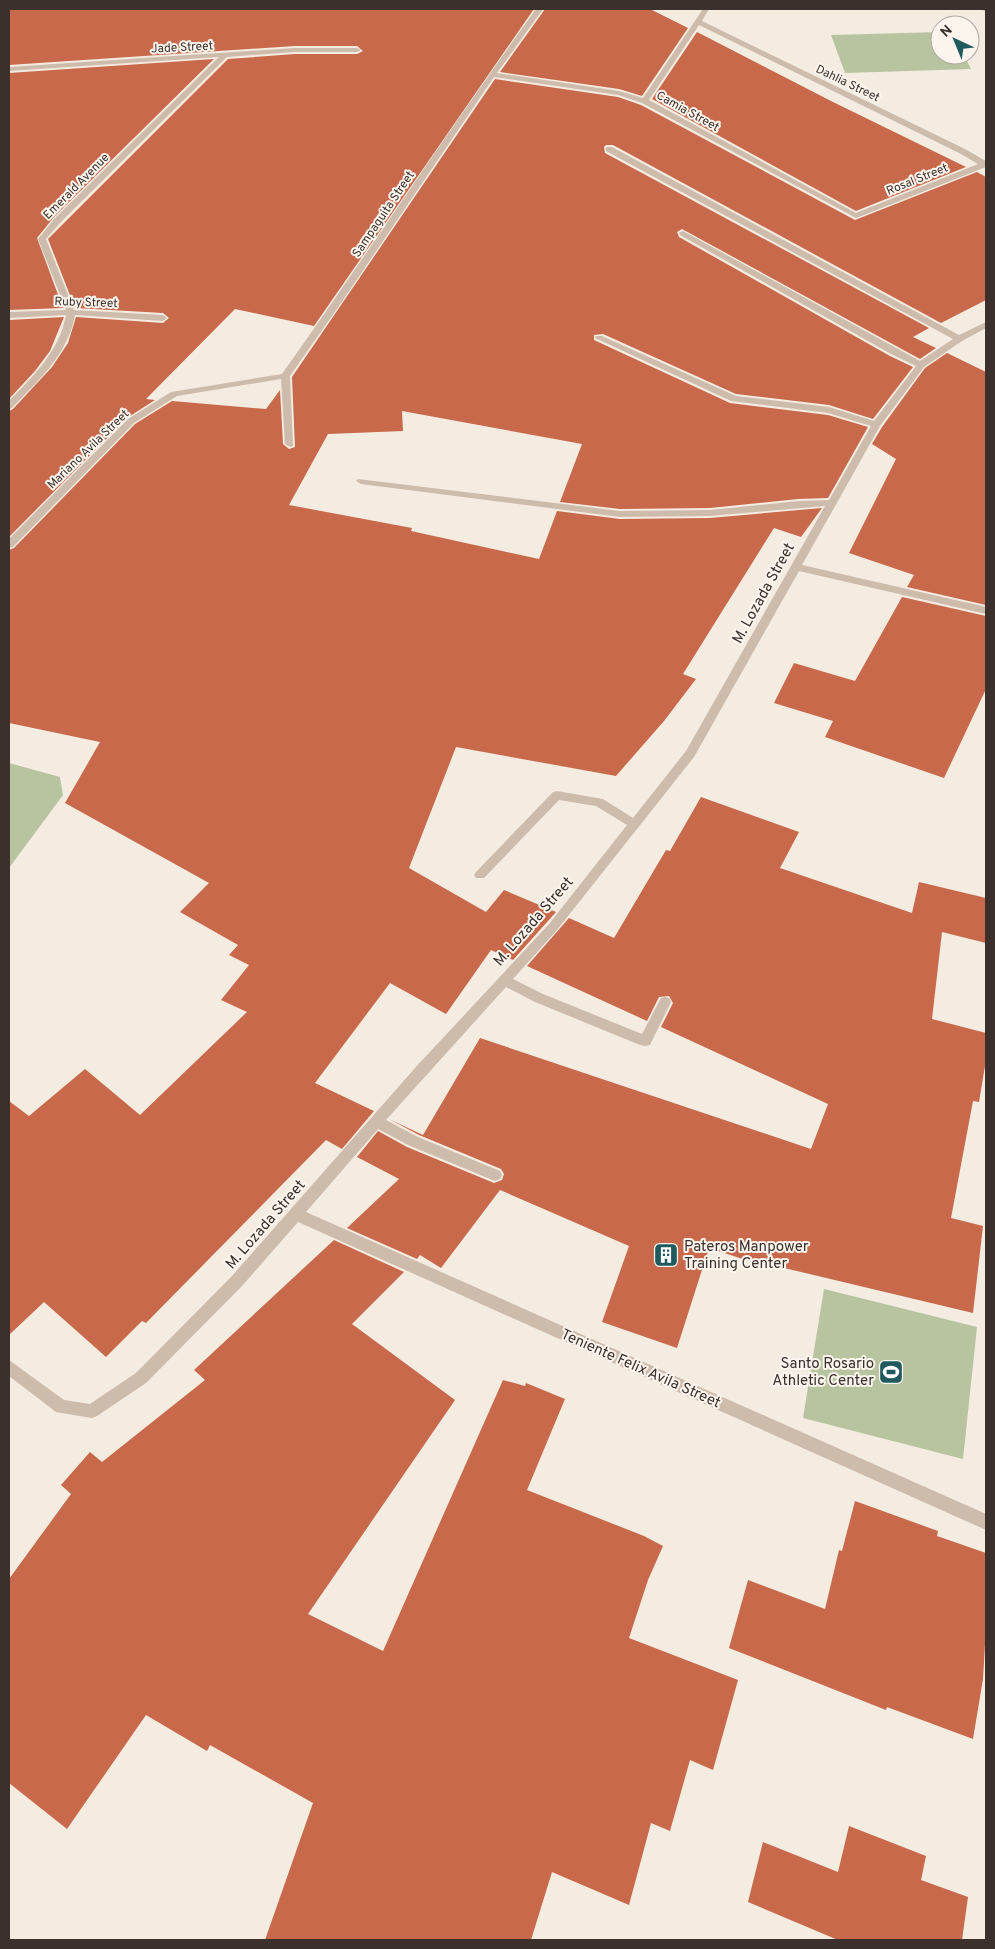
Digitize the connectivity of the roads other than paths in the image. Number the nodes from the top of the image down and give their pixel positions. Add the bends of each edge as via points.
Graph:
1 (539, 9) edge
2 (706, 9) edge
3 (698, 22) junction
4 (357, 50) dead end
5 (224, 56) junction
6 (9, 69) edge
7 (492, 74) junction
8 (645, 100) junction
9 (609, 149) dead end
10 (985, 164) edge
11 (856, 216) joint
12 (683, 233) dead end
13 (71, 312) junction
14 (9, 315) edge
15 (163, 318) dead end
16 (986, 325) edge
17 (599, 338) dead end
18 (959, 339) junction
19 (921, 366) junction
20 (286, 376) junction
21 (9, 406) edge
22 (876, 425) junction
23 (290, 444) dead end
24 (361, 481) dead end
25 (830, 503) junction
26 (9, 545) edge
27 (796, 567) junction
28 (986, 611) edge
29 (634, 824) junction
30 (480, 875) dead end
31 (504, 980) junction
32 (665, 1002) dead end
33 (376, 1122) junction
34 (495, 1175) dead end
35 (295, 1214) junction
36 (9, 1367) edge
37 (986, 1522) edge

1 - 7 street, Sampaguita Street
2 - 3 street
3 - 8 street
3 - 10 street, Dahlia Street
4 - 5 street, Jade Street via 295,50
5 - 6 street, Jade Street
5 - 13 street, Emerald Avenue via 42,239
7 - 8 street, Camia Street via 619,93
7 - 20 street, Sampaguita Street
8 - 11 street, Camia Street
9 - 18 street
10 - 11 street, Rosal Street
12 - 19 street
13 - 14 street, Ruby Street
13 - 15 street, Ruby Street
13 - 21 street via 68,329 49,365
16 - 18 street, M. Lozada Street
17 - 22 street via 734,399 829,410
18 - 19 street, M. Lozada Street
19 - 22 street, M. Lozada Street
20 - 23 street
20 - 26 street, Mariano Avila Street via 174,394 131,421
22 - 25 street, M. Lozada Street
24 - 25 street via 620,514 710,513
25 - 27 street, M. Lozada Street
27 - 28 street
27 - 29 street, M. Lozada Street via 690,754
29 - 30 street via 599,802 557,795
29 - 31 street, M. Lozada Street via 553,927
31 - 32 street via 539,998 645,1041
31 - 33 street, M. Lozada Street
33 - 34 street via 413,1142
33 - 35 street, M. Lozada Street
35 - 36 street, M. Lozada Street via 236,1281 141,1378 92,1411 61,1407
35 - 37 street, Teniente Felix Avila Street

